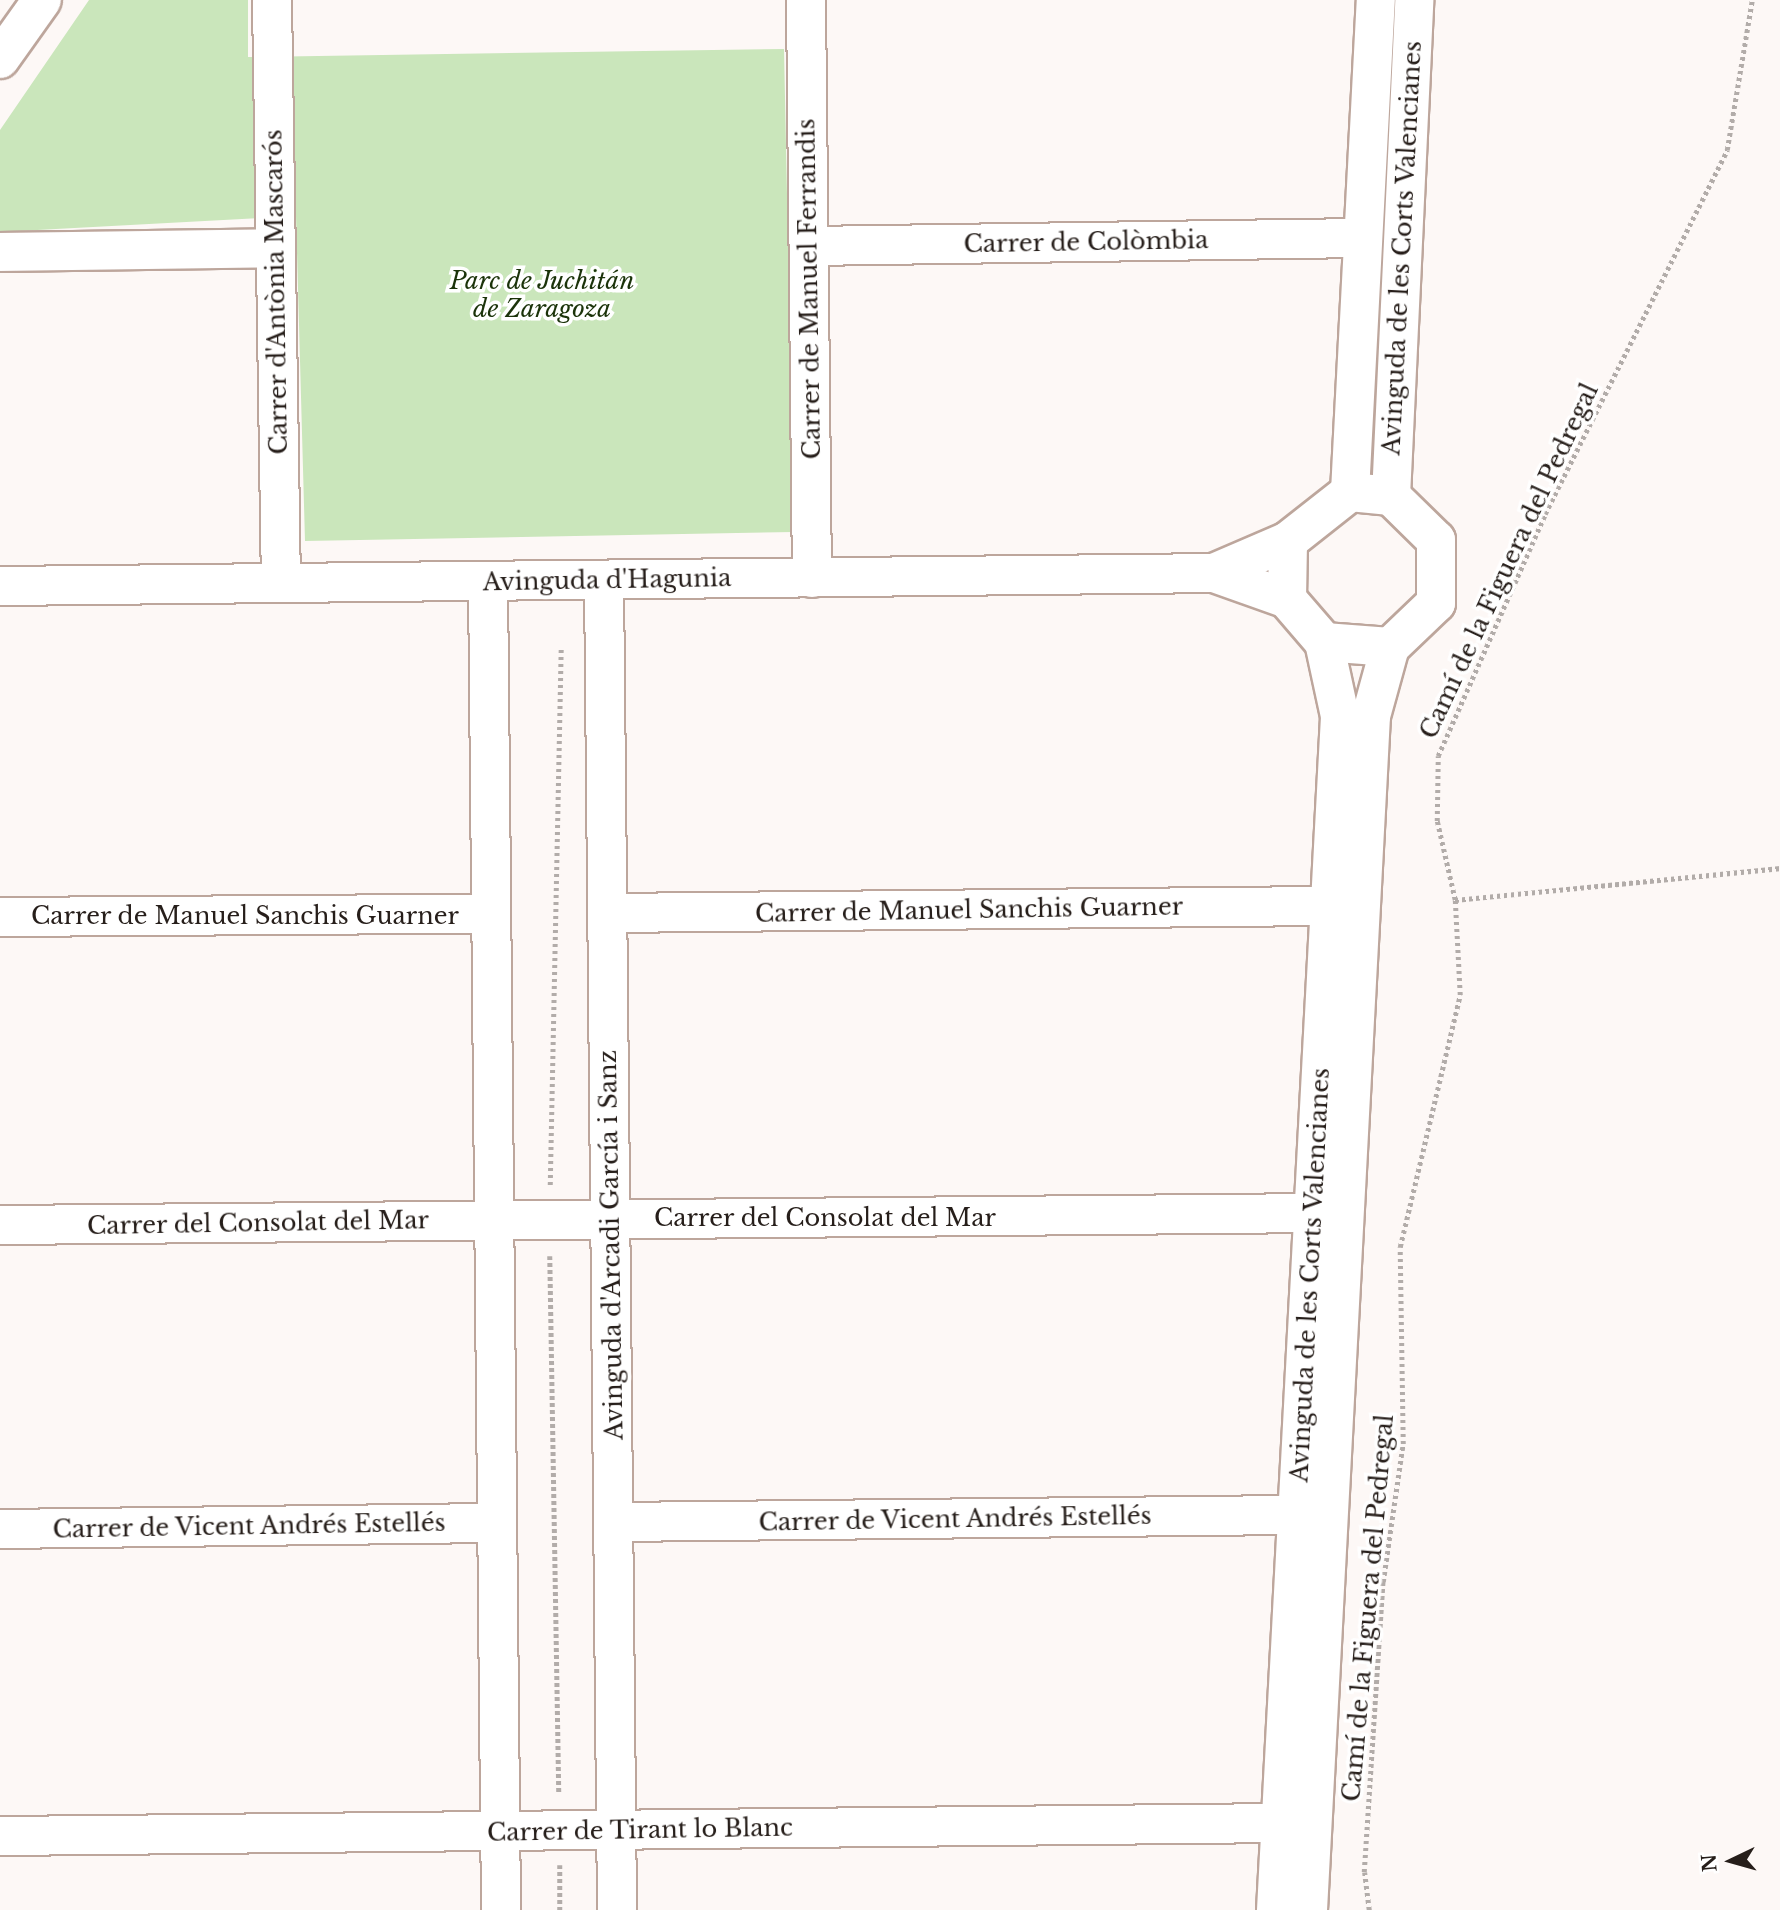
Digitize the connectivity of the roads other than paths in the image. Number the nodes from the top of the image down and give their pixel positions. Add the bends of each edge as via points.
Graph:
1 (42, 0) edge
2 (272, 0) edge
3 (806, 0) edge
4 (1376, 0) edge
5 (1414, 0) edge
6 (0, 59) edge
7 (1363, 238) junction
8 (809, 246) junction
9 (276, 248) junction
10 (0, 252) edge
11 (1350, 492) junction
12 (1391, 496) junction
13 (1288, 541) junction
14 (1214, 573) junction
15 (812, 578) junction
16 (604, 580) junction
17 (488, 581) junction
18 (281, 583) junction
19 (0, 586) edge
20 (1287, 599) junction
21 (1324, 642) junction
22 (1390, 647) junction
23 (1330, 906) junction
24 (608, 913) junction
25 (491, 914) junction
26 (0, 917) edge
27 (1313, 1213) junction
28 (611, 1219) junction
29 (494, 1220) junction
30 (0, 1225) edge
31 (1297, 1515) junction
32 (613, 1522) junction
33 (497, 1523) junction
34 (0, 1529) edge
35 (1280, 1824) junction
36 (617, 1830) junction
37 (500, 1831) junction
38 (0, 1836) edge
39 (501, 1910) edge
40 (617, 1910) edge
41 (1276, 1910) edge
42 (1308, 1910) edge

1 - 6 street
2 - 9 street, Carrer d'Antònia Mascarós
3 - 8 street, Carrer de Manuel Ferrandis
4 - 7 street, Avinguda de les Corts Valencianes
5 - 12 street, Avinguda de les Corts Valencianes
7 - 8 street, Carrer de Colòmbia
7 - 11 street, Avinguda de les Corts Valencianes
8 - 15 street, Carrer de Manuel Ferrandis
9 - 10 street
9 - 18 street, Carrer d'Antònia Mascarós
11 - 12 street
11 - 13 street
12 - 22 street via 1436,540 1436,603
13 - 14 street, Avinguda d'Hagunia
13 - 20 street
14 - 15 street, Avinguda d'Hagunia
14 - 20 street, Avinguda d'Hagunia
15 - 16 street, Avinguda d'Hagunia
16 - 17 street, Avinguda d'Hagunia
16 - 24 street, Avinguda d'Arcadi García i Sanz
17 - 18 street, Avinguda d'Hagunia
17 - 25 street
18 - 19 street, Avinguda d'Hagunia
20 - 21 street
21 - 22 street
21 - 23 street, Avinguda de les Corts Valencianes via 1340,716
22 - 42 street, Avinguda de les Corts Valencianes via 1371,716
23 - 24 street, Carrer de Manuel Sanchis Guarner
23 - 27 street, Avinguda de les Corts Valencianes
24 - 28 street, Avinguda d'Arcadi García i Sanz
25 - 26 street, Carrer de Manuel Sanchis Guarner
25 - 29 street
27 - 28 street, Carrer del Consolat del Mar
27 - 31 street, Avinguda de les Corts Valencianes
28 - 29 street, Carrer del Consolat del Mar
28 - 32 street, Avinguda d'Arcadi García i Sanz
29 - 30 street, Carrer del Consolat del Mar
29 - 33 street
31 - 32 street, Carrer de Vicent Andrés Estellés
31 - 35 street, Avinguda de les Corts Valencianes
32 - 36 street, Avinguda d'Arcadi García i Sanz
33 - 34 street, Carrer de Vicent Andrés Estellés
33 - 37 street
35 - 36 street, Carrer de Tirant lo Blanc
35 - 41 street, Avinguda de les Corts Valencianes
36 - 37 street, Carrer de Tirant lo Blanc
36 - 40 street, Avinguda d'Arcadi García i Sanz
37 - 38 street, Carrer de Tirant lo Blanc
37 - 39 street

